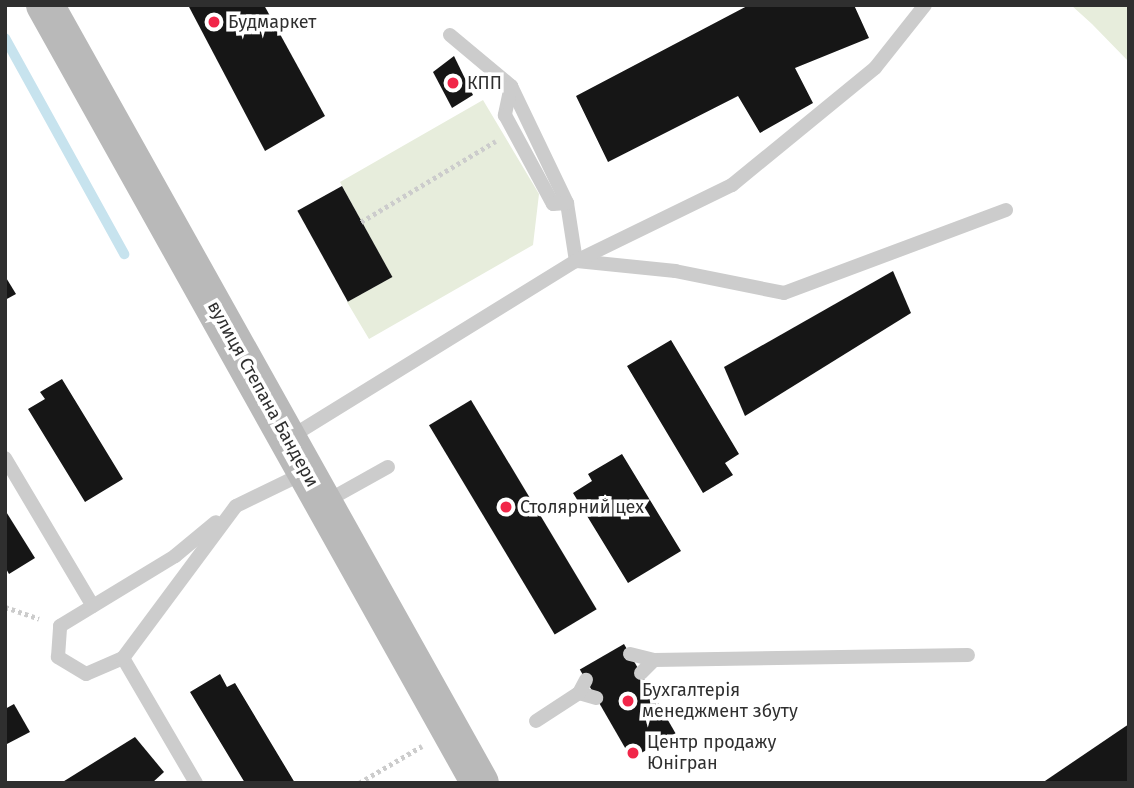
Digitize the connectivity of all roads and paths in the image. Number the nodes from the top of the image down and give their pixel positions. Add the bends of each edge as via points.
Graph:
1 (45, 5) edge
2 (925, 5) edge
3 (450, 35) dead end
4 (511, 86) junction
5 (503, 136) dead end
6 (567, 203) junction
7 (1006, 210) dead end
8 (361, 222) dead end
9 (576, 261) junction
10 (289, 438) junction
11 (5, 457) edge
12 (388, 467) dead end
13 (315, 487) junction
14 (236, 506) junction
15 (93, 606) junction
16 (5, 607) edge
17 (60, 626) junction
18 (630, 654) dead end
19 (968, 654) dead end
20 (123, 658) junction
21 (654, 660) junction
22 (641, 673) dead end
23 (596, 698) dead end
24 (536, 721) dead end
25 (424, 746) dead end
26 (196, 783) edge
27 (359, 783) edge
28 (480, 783) edge

1 - 10 street, вулиця Степана Бандери
2 - 9 lane via 875,68 732,184
3 - 4 lane
4 - 6 lane
4 - 6 lane via 505,115 553,204
5 - 8 path
6 - 9 lane
7 - 9 lane via 784,293 675,271
9 - 10 lane
10 - 13 street, вулиця Степана Бандери
11 - 15 lane
12 - 13 lane
13 - 14 lane
13 - 28 street, вулиця Степана Бандери
14 - 15 lane via 176,556
14 - 20 lane
15 - 17 lane
16 - 17 path
17 - 20 lane via 58,657 86,674
18 - 21 lane
19 - 21 lane
20 - 26 lane
21 - 22 lane
23 - 24 lane via 582,686
25 - 27 path

